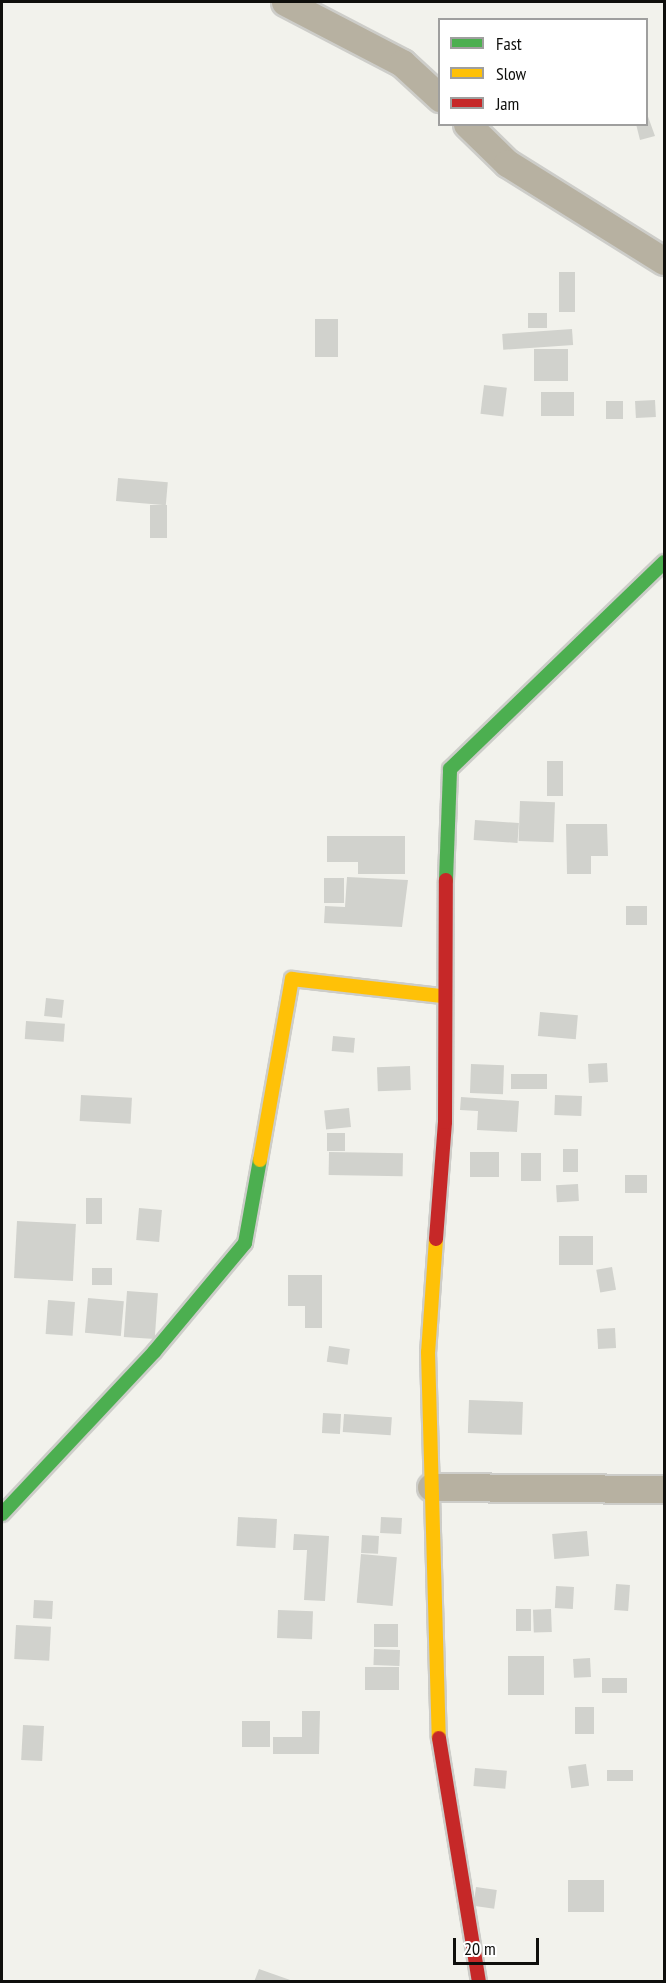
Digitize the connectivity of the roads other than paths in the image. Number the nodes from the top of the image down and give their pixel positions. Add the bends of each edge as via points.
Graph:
1 (285, 2) edge
2 (438, 96) edge
3 (469, 126) edge
4 (664, 261) edge
5 (664, 562) edge
6 (442, 996) junction
7 (431, 1487) junction
8 (664, 1489) edge
9 (2, 1514) edge
10 (479, 1982) edge

1 - 2 street via 402,63
3 - 4 street via 507,163
5 - 6 street via 450,769
6 - 7 street via 445,1122 428,1352
6 - 9 street via 292,979 245,1243 154,1352
7 - 8 street
7 - 10 street via 436,1718

